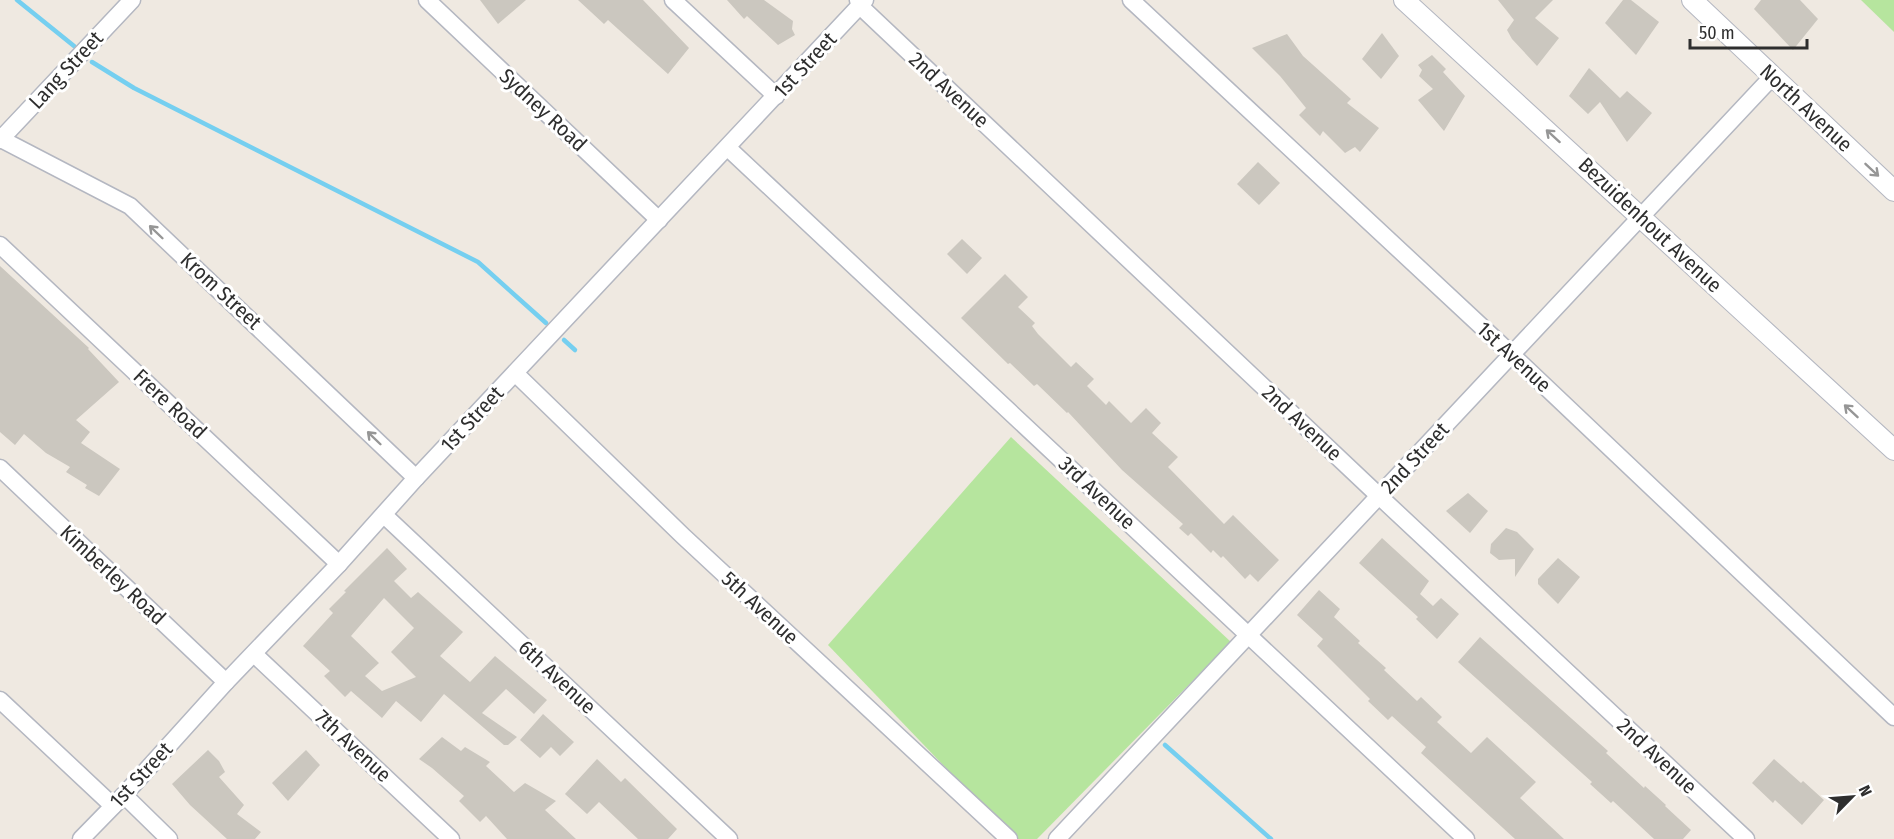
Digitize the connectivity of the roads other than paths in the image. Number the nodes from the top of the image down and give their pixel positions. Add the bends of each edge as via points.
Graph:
1 (132, 0) edge
2 (427, 0) edge
3 (673, 0) edge
4 (1131, 0) edge
5 (1404, 0) edge
6 (1692, 0) edge
7 (861, 2) edge
8 (1772, 77) junction
9 (776, 96) junction
10 (0, 140) edge
11 (728, 148) junction
12 (1894, 191) edge
13 (1641, 216) junction
14 (659, 220) junction
15 (0, 245) edge
16 (1511, 354) junction
17 (515, 374) junction
18 (1894, 450) edge
19 (0, 468) edge
20 (416, 478) junction
21 (1379, 496) junction
22 (384, 515) junction
23 (339, 564) junction
24 (1248, 635) junction
25 (254, 654) junction
26 (226, 682) junction
27 (0, 700) edge
28 (1894, 717) edge
29 (118, 801) junction
30 (81, 839) edge
31 (169, 839) edge
32 (451, 839) edge
33 (729, 839) edge
34 (1009, 839) edge
35 (1057, 839) edge
36 (1466, 839) edge
37 (1746, 839) edge

1 - 10 street, Lang Street
2 - 14 street, Sydney Road
3 - 9 street
4 - 16 street, 1st Avenue
13 -> 5 street, Bezuidenhout Avenue
6 - 8 street, North Avenue
7 - 9 street, 1st Street
7 - 21 street, 2nd Avenue
8 -> 12 street, North Avenue
8 - 13 street, 2nd Street
9 - 11 street, 1st Street
20 -> 10 street, Krom Street via 130,206
11 - 14 street, 1st Street
11 - 24 street, 3rd Avenue
13 - 16 street, 2nd Street
18 -> 13 street, Bezuidenhout Avenue
14 - 17 street, 1st Street
15 - 23 street, Frere Road
16 - 21 street, 2nd Street
16 - 28 street, 1st Avenue
17 - 20 street, 1st Street
17 - 34 street, 5th Avenue
19 - 26 street, Kimberley Road
20 - 22 street, 1st Street
21 - 24 street, 2nd Street
21 - 37 street, 2nd Avenue
22 - 23 street, 1st Street
22 - 33 street, 6th Avenue
23 - 25 street, 1st Street
24 - 35 street, 2nd Street
24 - 36 street, 3rd Avenue
25 - 26 street, 1st Street
25 - 32 street, 7th Avenue
26 - 29 street, 1st Street
27 - 29 street
29 - 30 street, 1st Street
29 - 31 street

